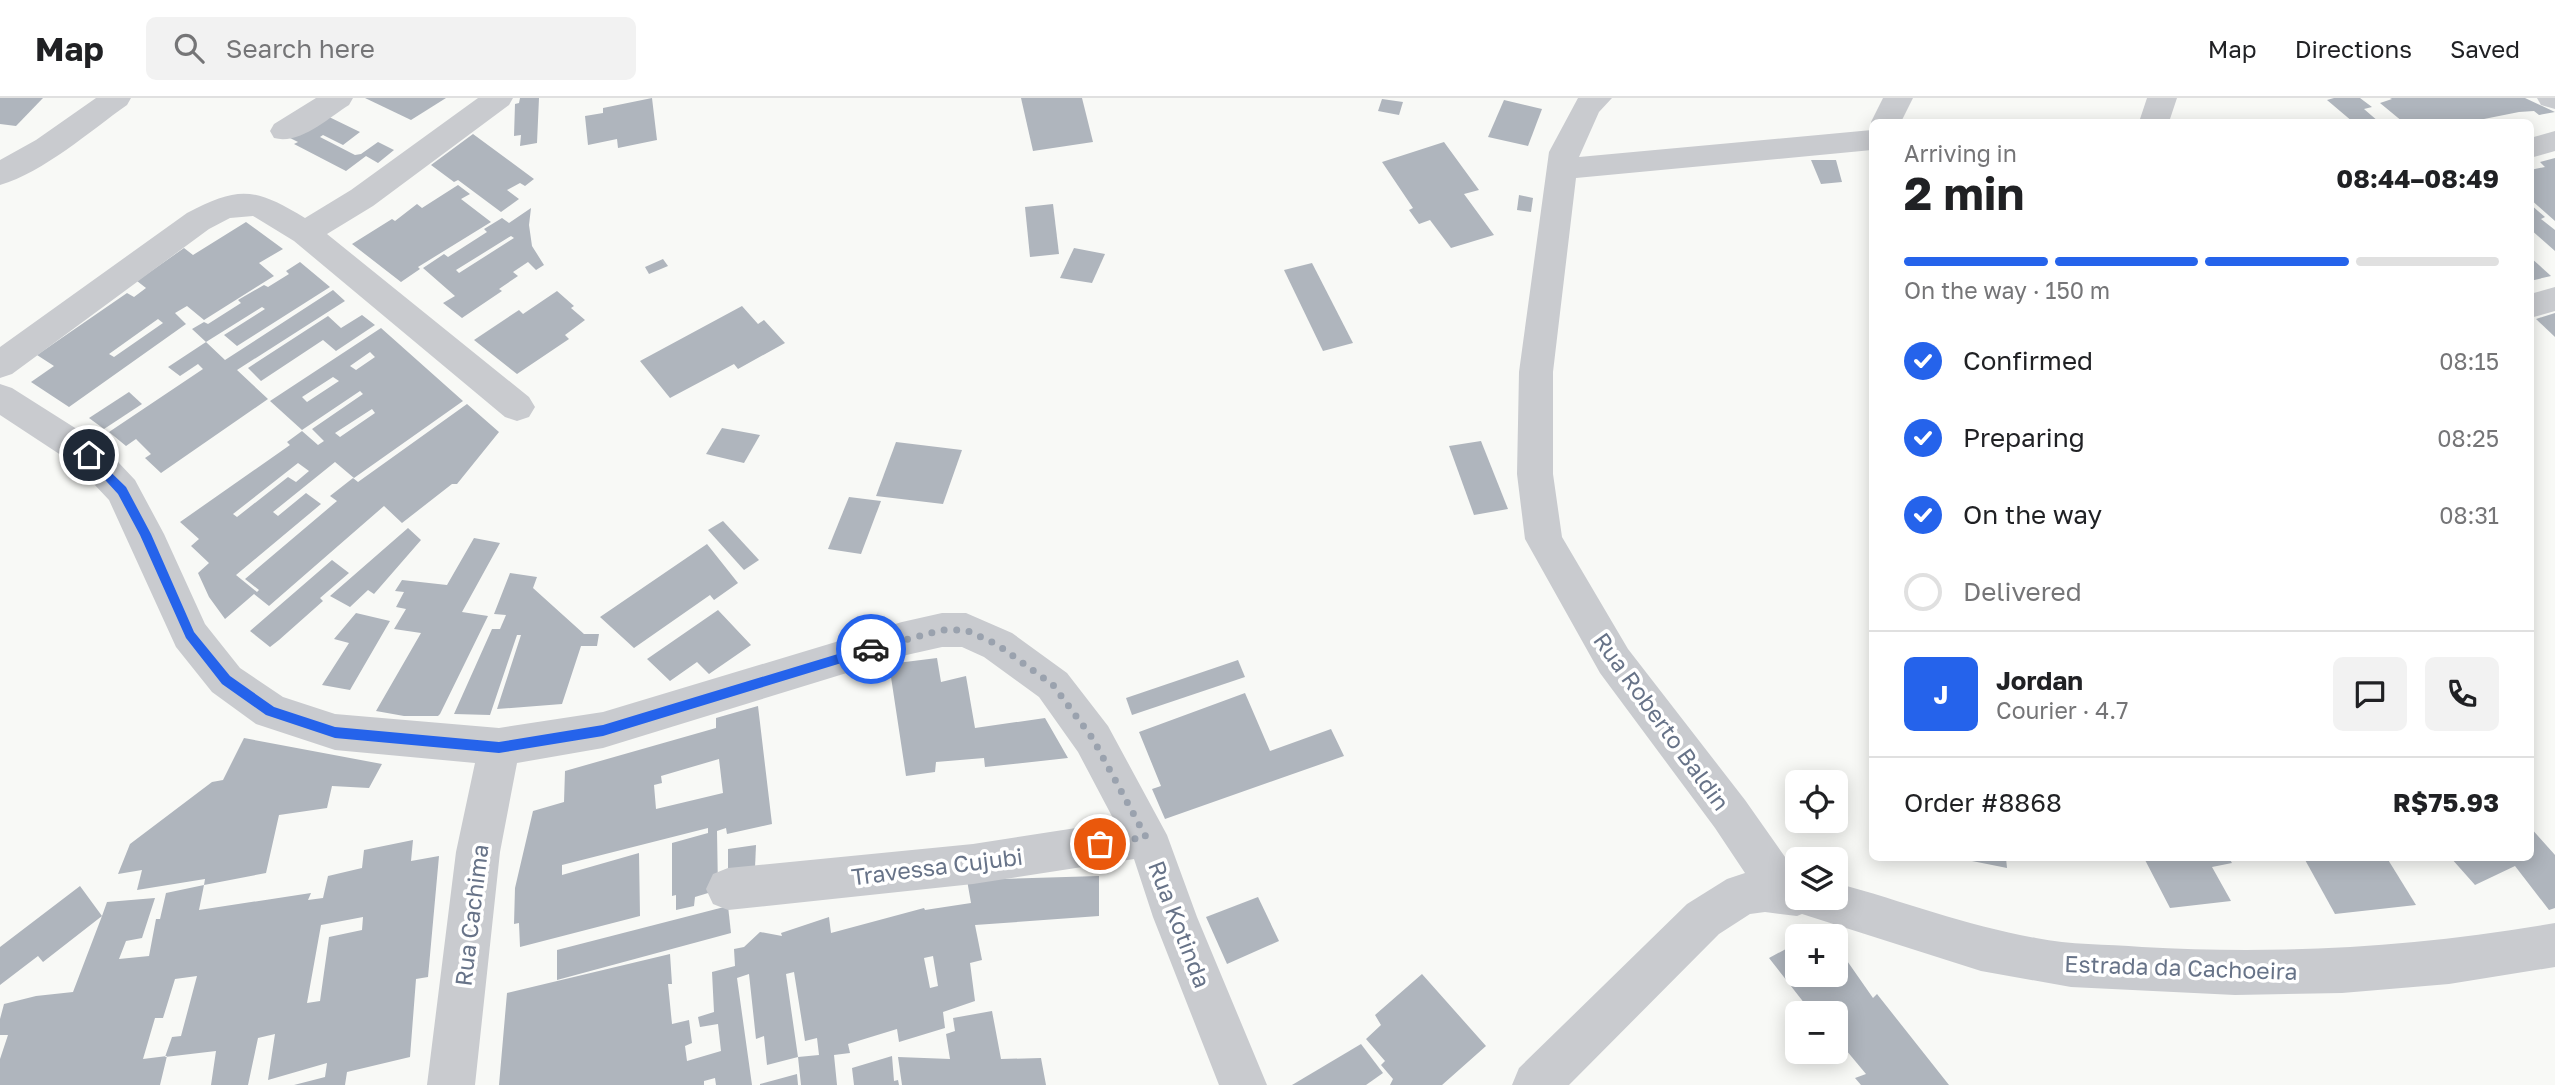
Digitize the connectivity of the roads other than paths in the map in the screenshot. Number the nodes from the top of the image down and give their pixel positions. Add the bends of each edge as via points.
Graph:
1 (116, 98) edge
2 (338, 98) edge
3 (498, 98) edge
4 (1597, 98) edge
5 (1898, 98) edge
6 (1888, 119) edge
7 (285, 131) dead end
8 (1869, 140) edge
9 (2555, 141) edge
10 (2534, 147) edge
11 (1561, 169) junction
12 (0, 174) edge
13 (305, 233) junction
14 (2555, 299) edge
15 (2534, 305) edge
16 (0, 365) edge
17 (0, 397) edge
18 (517, 407) dead end
19 (499, 747) junction
20 (1146, 837) junction
21 (1785, 880) edge
22 (728, 889) dead end
23 (1785, 893) edge
24 (1848, 910) edge
25 (2555, 945) edge
26 (452, 1085) edge
27 (1243, 1085) edge
28 (1536, 1085) edge

1 - 12 street
2 - 7 street
3 - 13 street via 362,198
4 - 11 street, Rua Roberto Baldin via 1587,106 1564,152
5 - 6 street
8 - 11 street
9 - 10 street
11 - 21 street, Rua Roberto Baldin via 1536,372 1535,474 1544,539 1614,661
13 - 16 street via 260,205 220,209
13 - 18 street
14 - 15 street
17 - 19 street, Rua Kotinda via 89,455 122,491 190,635 226,680 270,711 335,733
19 - 20 street, Rua Kotinda via 603,730 902,639 966,630 998,645 1053,685 1093,739
19 - 26 street, Rua Cachima via 478,852
20 - 22 street, Travessa Cujubi via 973,864
20 - 27 street, Rua Kotinda
23 - 28 street, Estrada da Cachoeira via 1742,894 1703,919
24 - 25 street, Estrada da Cachoeira via 1981,950 2040,961 2154,970 2363,972

